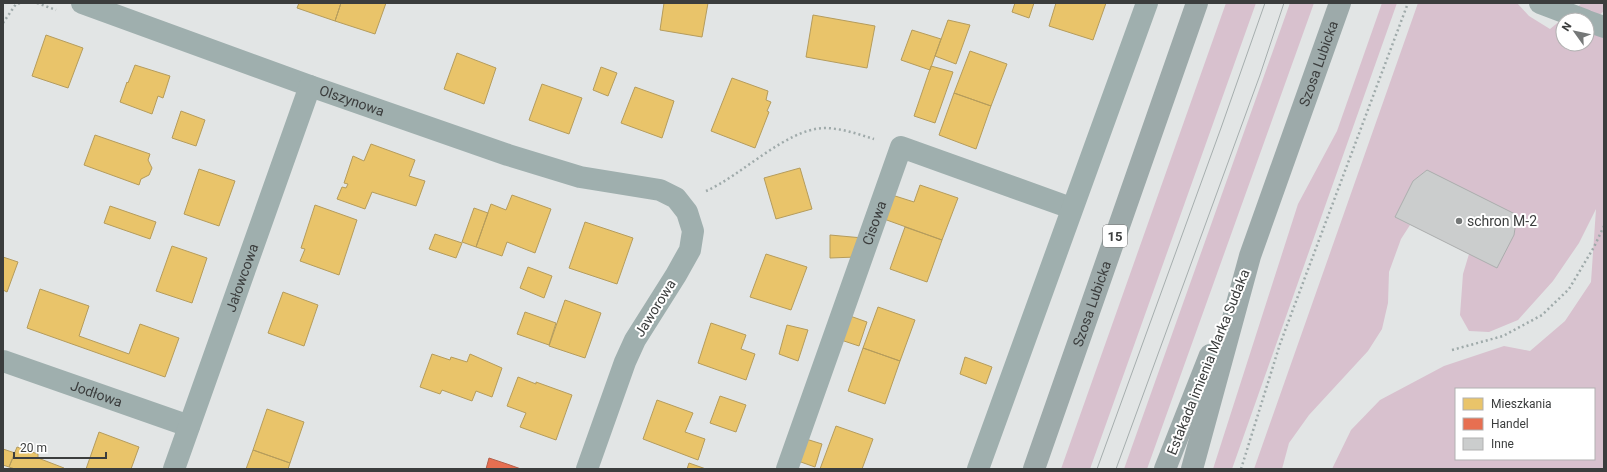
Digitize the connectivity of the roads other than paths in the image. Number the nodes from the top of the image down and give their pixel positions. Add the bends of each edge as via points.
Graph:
1 (82, 3) edge
2 (1147, 3) edge
3 (1197, 3) edge
4 (1340, 3) edge
5 (1540, 3) edge
6 (1564, 12) edge
7 (310, 86) junction
8 (626, 185) joint
9 (1071, 208) junction
10 (1250, 256) junction
11 (3, 361) edge
12 (189, 426) junction
13 (174, 469) edge
14 (587, 469) edge
15 (787, 469) edge
16 (978, 469) edge
17 (1034, 469) edge
18 (1165, 469) edge
19 (1192, 469) edge

1 - 7 street, Olszynowa
2 - 9 street
3 - 17 main road, Szosa Lubicka / 15
4 - 10 main road, Szosa Lubicka
5 - 6 street
7 - 8 street, Olszynowa via 508,155 580,177
7 - 12 street, Jałowcowa
8 - 14 street, Jaworowa via 660,190 676,198 687,212 693,231 690,250 635,340 625,362
9 - 15 street, Cisowa via 901,147
9 - 16 street
10 - 18 main road, Estakada imienia Marka Sudaka
10 - 19 main road, Szosa Lubicka
11 - 12 street, Jodłowa
12 - 13 street, Jałowcowa

